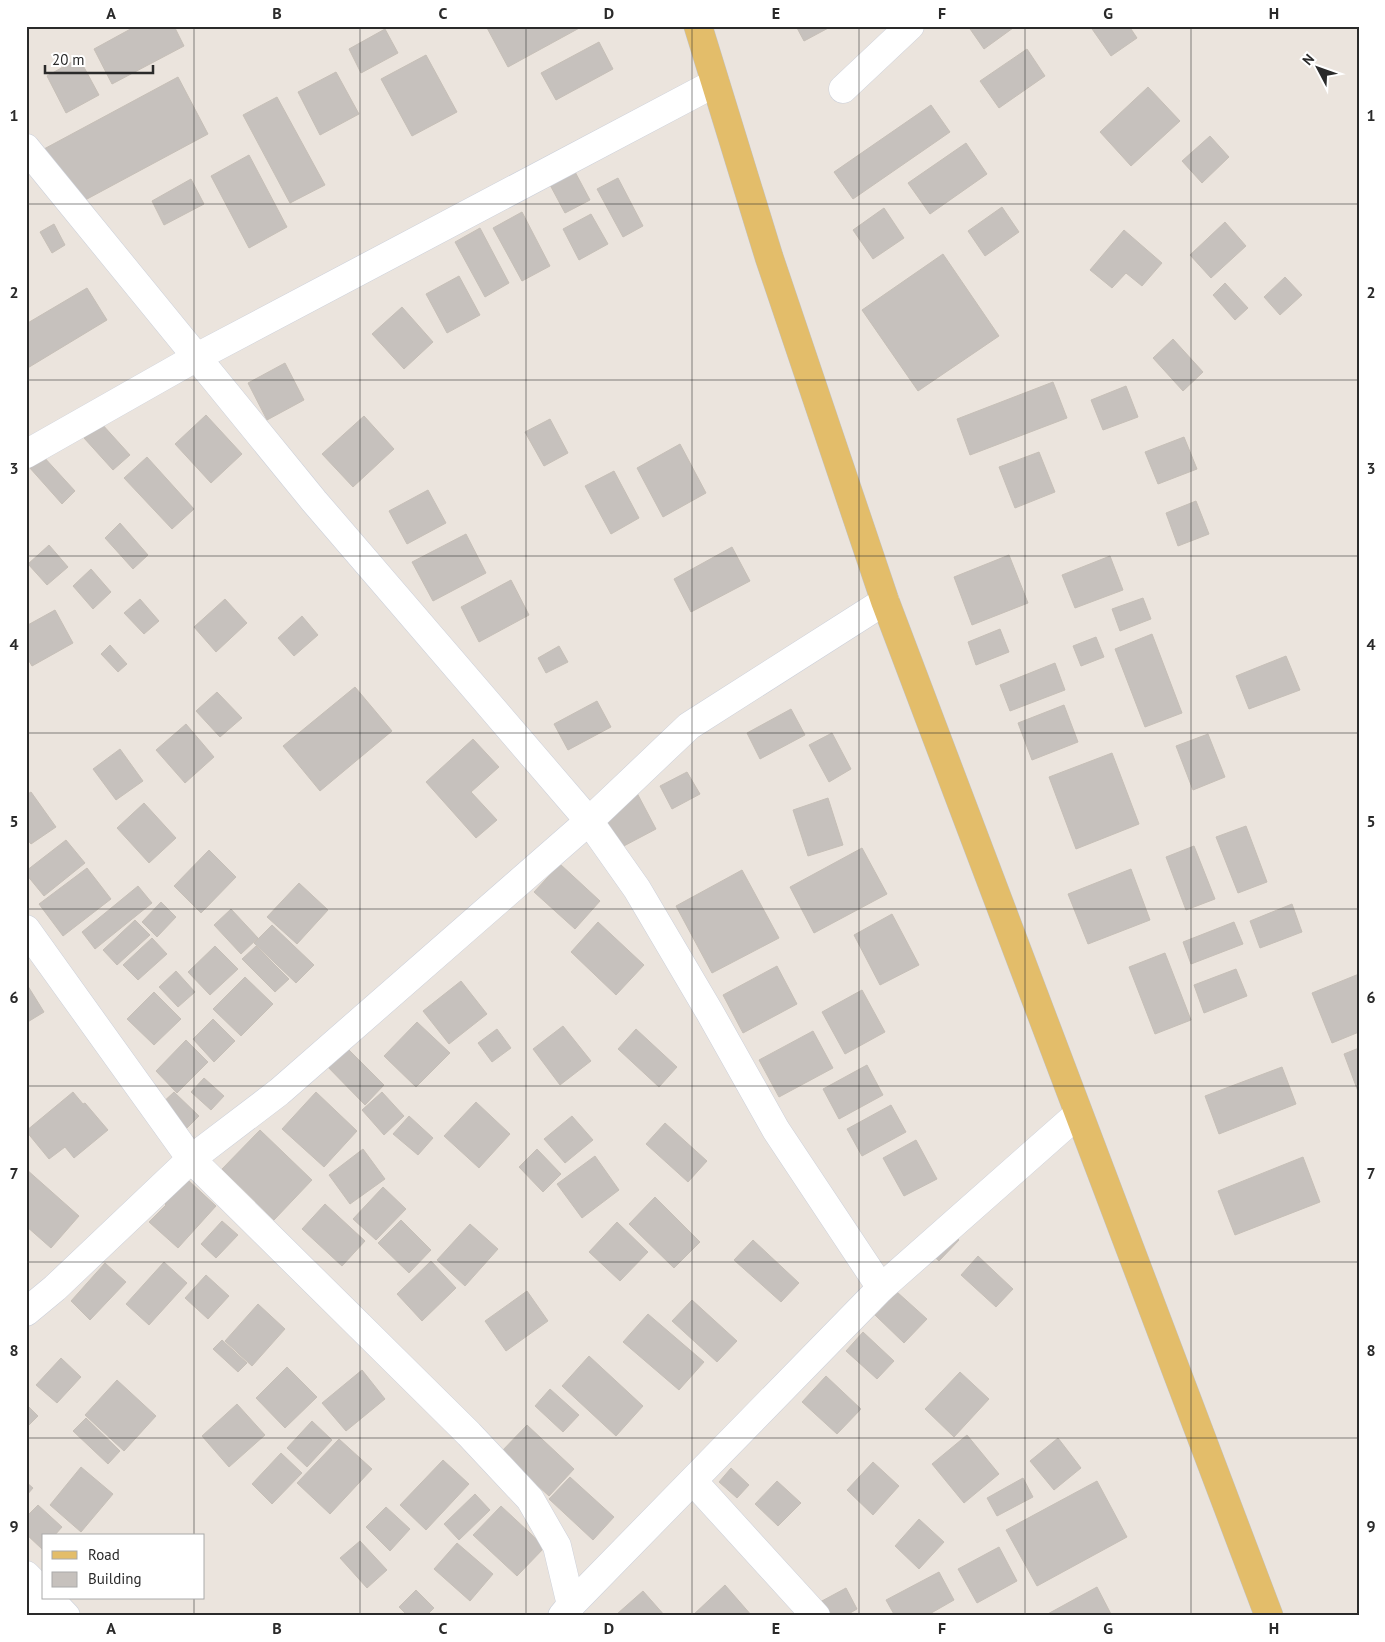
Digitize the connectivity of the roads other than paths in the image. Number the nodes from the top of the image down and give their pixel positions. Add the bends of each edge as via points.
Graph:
1 (698, 26) edge
2 (910, 26) edge
3 (715, 83) junction
4 (843, 89) dead end
5 (26, 148) edge
6 (197, 357) junction
7 (26, 454) edge
8 (886, 601) junction
9 (590, 821) junction
10 (26, 929) edge
11 (1078, 1114) junction
12 (191, 1159) junction
13 (881, 1288) junction
14 (26, 1312) edge
15 (692, 1482) junction
16 (26, 1575) edge
17 (42, 1591) edge
18 (42, 1600) edge
19 (51, 1600) edge
20 (566, 1610) edge
21 (26, 1614) edge
22 (66, 1616) edge
23 (816, 1616) edge
24 (1269, 1616) edge

1 - 3 main road
2 - 4 street
3 - 6 street
3 - 8 main road via 769,257
5 - 6 street
6 - 7 street
6 - 9 street via 314,500
8 - 9 street via 689,726
8 - 11 main road
9 - 12 street via 279,1092
9 - 13 street via 637,889 776,1130
10 - 12 street
11 - 13 street
11 - 24 main road
12 - 14 street
12 - 20 street via 469,1434 530,1499 557,1546
13 - 15 street
15 - 20 street
15 - 23 street
16 - 17 street
18 - 21 street
19 - 22 street

